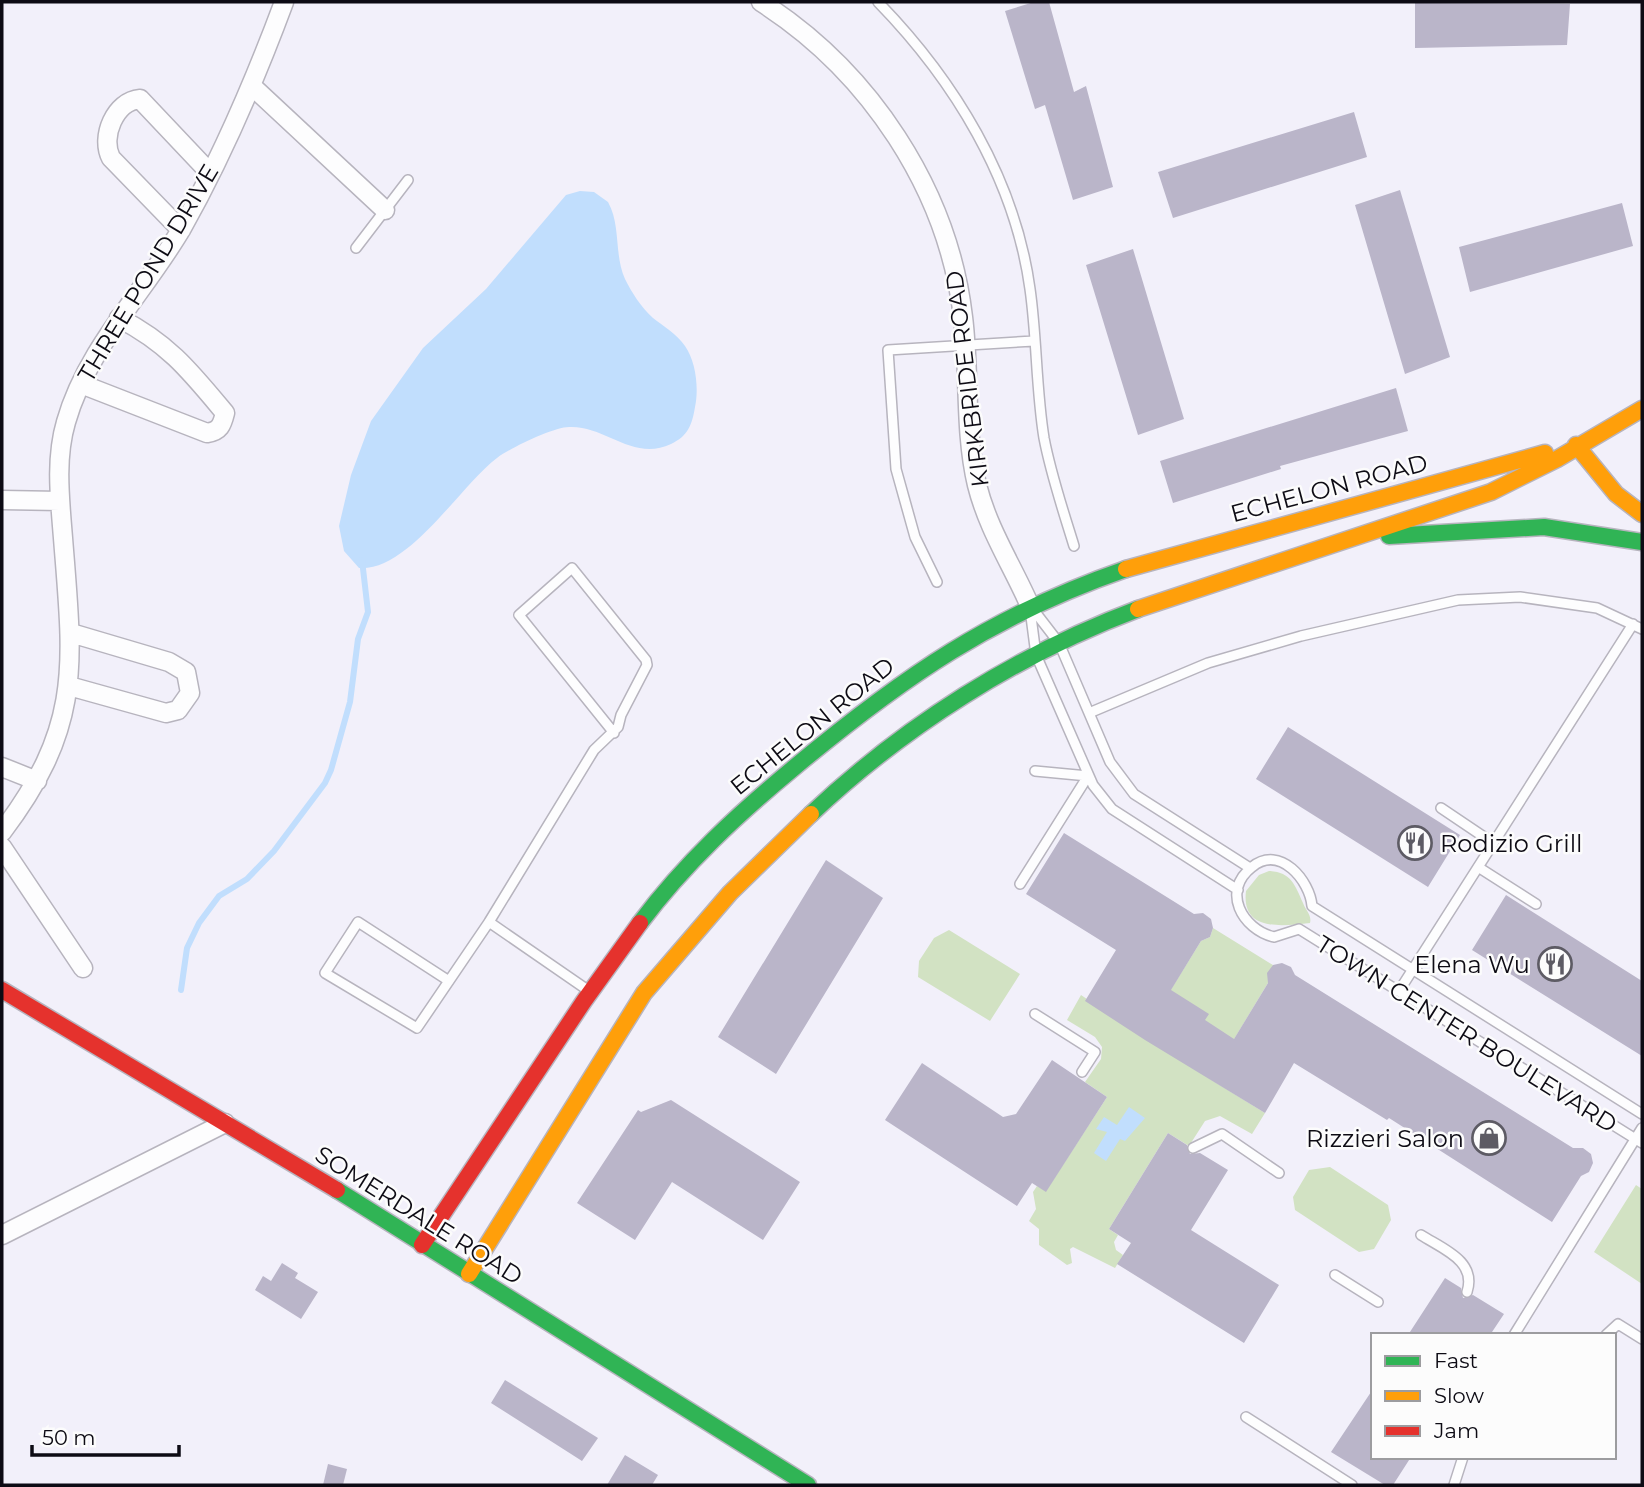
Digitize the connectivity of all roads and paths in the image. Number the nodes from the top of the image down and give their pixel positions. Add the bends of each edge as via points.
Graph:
1 (284, 2) edge
2 (761, 2) edge
3 (878, 2) edge
4 (253, 87) junction
5 (211, 173) junction
6 (408, 180) dead end
7 (384, 210) junction
8 (181, 230) junction
9 (356, 248) dead end
10 (119, 318) junction
11 (1034, 341) junction
12 (966, 347) junction
13 (81, 384) junction
14 (1642, 409) edge
15 (1576, 445) junction
16 (2, 499) edge
17 (60, 501) junction
18 (1642, 514) edge
19 (1357, 538) junction
20 (1642, 542) edge
21 (1074, 546) dead end
22 (937, 582) dead end
23 (1030, 606) junction
24 (1633, 624) junction
25 (1642, 629) edge
26 (71, 633) junction
27 (1059, 643) junction
28 (1036, 655) junction
29 (69, 686) junction
30 (1089, 713) junction
31 (614, 733) junction
32 (2, 767) edge
33 (1035, 771) dead end
34 (1088, 776) junction
35 (37, 781) junction
36 (1441, 808) dead end
37 (2, 832) edge
38 (1493, 843) junction
39 (2, 847) edge
40 (1478, 867) junction
41 (1250, 868) junction
42 (1020, 884) dead end
43 (1238, 890) junction
44 (1536, 904) dead end
45 (489, 922) junction
46 (83, 968) dead end
47 (1413, 970) junction
48 (449, 981) junction
49 (2, 990) edge
50 (1399, 991) junction
51 (591, 992) junction
52 (1035, 1014) dead end
53 (1082, 1072) dead end
54 (1642, 1114) edge
55 (225, 1123) junction
56 (1642, 1128) edge
57 (1639, 1141) edge
58 (1193, 1149) dead end
59 (1279, 1173) dead end
60 (2, 1235) edge
61 (1421, 1235) dead end
62 (422, 1245) junction
63 (469, 1273) junction
64 (1335, 1275) dead end
65 (1467, 1292) dead end
66 (1378, 1302) dead end
67 (1515, 1333) edge
68 (1608, 1333) edge
69 (1642, 1339) edge
70 (1246, 1417) dead end
71 (1462, 1459) edge
72 (808, 1485) edge
73 (1352, 1485) edge
74 (1454, 1485) edge

1 - 4 street, THREE POND DRIVE
2 - 12 street, KIRKBRIDE ROAD via 788,18 838,65 877,108 901,144 949,245
3 - 11 lane via 942,75 999,178 1030,288
4 - 5 street, THREE POND DRIVE
4 - 7 street
5 - 8 street, THREE POND DRIVE
5 - 8 street via 140,99 133,100 109,126 107,152 111,158
6 - 7 lane
7 - 9 lane
8 - 10 street, THREE POND DRIVE
10 - 13 street, THREE POND DRIVE
10 - 13 street via 152,335 175,354 225,413 222,425 207,433
11 - 12 lane
11 - 21 lane via 1044,436
12 - 22 lane via 888,350 896,468 915,537
12 - 23 street, KIRKBRIDE ROAD via 977,482 992,531
13 - 17 street, THREE POND DRIVE via 60,449
14 - 15 street, ECHELON ROAD
15 - 18 street via 1616,494
15 - 19 street, ECHELON ROAD via 1471,500
15 - 23 street, ECHELON ROAD via 1183,551
16 - 17 street
17 - 26 street, THREE POND DRIVE
19 - 20 street via 1544,527
19 - 27 street, ECHELON ROAD via 1130,612
23 - 27 lane
23 - 28 lane
23 - 51 street, ECHELON ROAD via 943,654 866,706 741,811 691,861
24 - 25 lane
24 - 30 lane via 1597,608 1520,597 1458,600 1301,635 1208,663
24 - 38 lane
26 - 29 street, THREE POND DRIVE
26 - 29 street via 169,662 186,672 190,693 178,710 166,713
27 - 28 street, ECHELON ROAD
27 - 30 lane
28 - 34 lane
28 - 63 street, ECHELON ROAD via 961,695 908,731 781,838 680,947 633,1009
29 - 35 street, THREE POND DRIVE via 59,731
30 - 41 lane via 1110,762 1134,794
31 - 31 lane via 519,615 572,568 648,665
31 - 45 lane via 594,750
32 - 35 street
33 - 34 lane
34 - 42 lane
34 - 43 lane via 1112,809
35 - 37 street, THREE POND DRIVE
36 - 38 lane
38 - 40 lane
39 - 46 street
40 - 44 lane
40 - 47 lane
41 - 43 lane
41 - 47 lane, TOWN CENTER BOULEVARD via 1273,862 1297,871 1306,881 1312,906
43 - 50 lane, TOWN CENTER BOULEVARD via 1242,916 1261,934 1287,935 1299,929
45 - 48 lane
45 - 51 lane
47 - 50 lane
47 - 54 lane, TOWN CENTER BOULEVARD
48 - 48 lane via 358,922 325,973 417,1028
49 - 55 street, SOMERDALE ROAD
50 - 57 lane, TOWN CENTER BOULEVARD
51 - 62 street, ECHELON ROAD
52 - 53 lane via 1096,1052
55 - 60 street
55 - 62 street, SOMERDALE ROAD
56 - 57 lane
57 - 67 lane
58 - 59 lane via 1222,1134
61 - 65 lane via 1461,1260 1470,1275
62 - 63 street, SOMERDALE ROAD
63 - 72 street, SOMERDALE ROAD
64 - 66 lane
68 - 69 lane via 1618,1324
70 - 73 lane
71 - 74 lane

